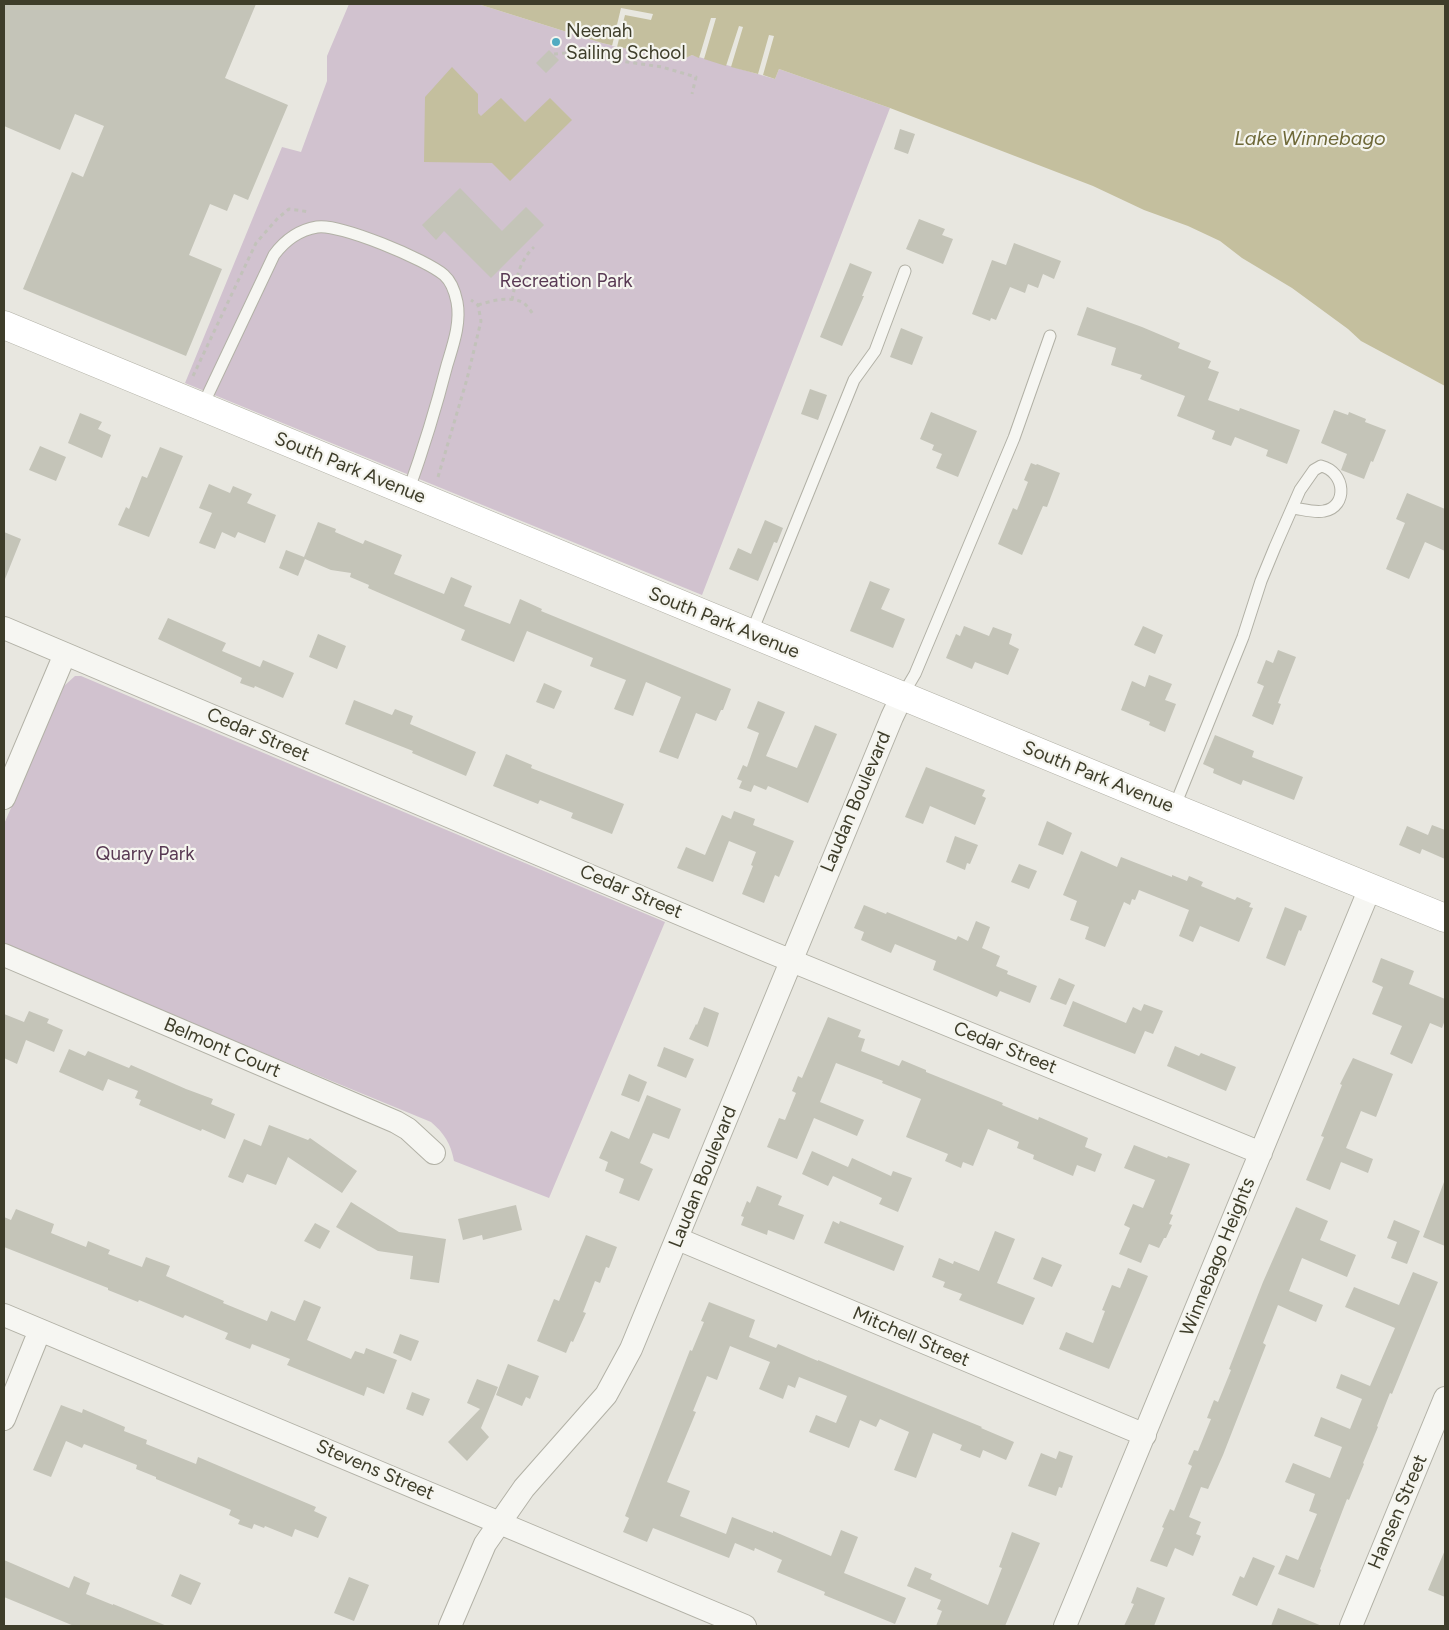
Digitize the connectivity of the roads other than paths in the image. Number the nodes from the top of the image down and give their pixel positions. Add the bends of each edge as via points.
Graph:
1 (905, 271) dead end
2 (4, 325) edge
3 (1050, 336) dead end
4 (202, 407) junction
5 (408, 492) junction
6 (1292, 508) junction
7 (4, 628) edge
8 (751, 634) junction
9 (65, 654) junction
10 (902, 696) junction
11 (4, 798) edge
12 (1174, 808) junction
13 (1370, 888) junction
14 (1445, 918) edge
15 (4, 955) edge
16 (791, 960) junction
17 (434, 1153) dead end
18 (1261, 1153) junction
19 (678, 1239) junction
20 (4, 1315) edge
21 (40, 1330) junction
22 (1445, 1398) edge
23 (4, 1419) edge
24 (1145, 1435) junction
25 (501, 1522) junction
26 (450, 1626) edge
27 (745, 1626) edge
28 (1065, 1626) edge
29 (1351, 1626) edge

1 - 8 lane via 875,351 854,380
2 - 4 main road, South Park Avenue
3 - 10 lane via 994,489 915,674
4 - 5 main road, South Park Avenue
4 - 5 lane via 274,255 290,238 328,226 388,247 437,269 454,289 457,304 457,329 429,432
5 - 8 main road, South Park Avenue
6 - 6 lane via 1314,470 1321,466 1337,475 1341,493 1333,507 1324,511
6 - 12 lane
7 - 9 street, Cedar Street
8 - 10 main road, South Park Avenue
9 - 11 street
9 - 16 street, Cedar Street
10 - 12 main road, South Park Avenue
10 - 16 street, Laudan Boulevard
12 - 13 main road, South Park Avenue
13 - 14 main road, South Park Avenue
13 - 18 street, Winnebago Heights
15 - 17 street, Belmont Court via 396,1122
16 - 18 street, Cedar Street
16 - 19 street, Laudan Boulevard
18 - 24 street, Winnebago Heights
19 - 24 street, Mitchell Street
19 - 25 street, Laudan Boulevard via 631,1349 606,1395 524,1488
20 - 21 street, Stevens Street
21 - 23 street
21 - 25 street, Stevens Street
22 - 29 street, Hansen Street
24 - 28 street, Winnebago Heights
25 - 26 street, Laudan Boulevard via 485,1544
25 - 27 street, Stevens Street

